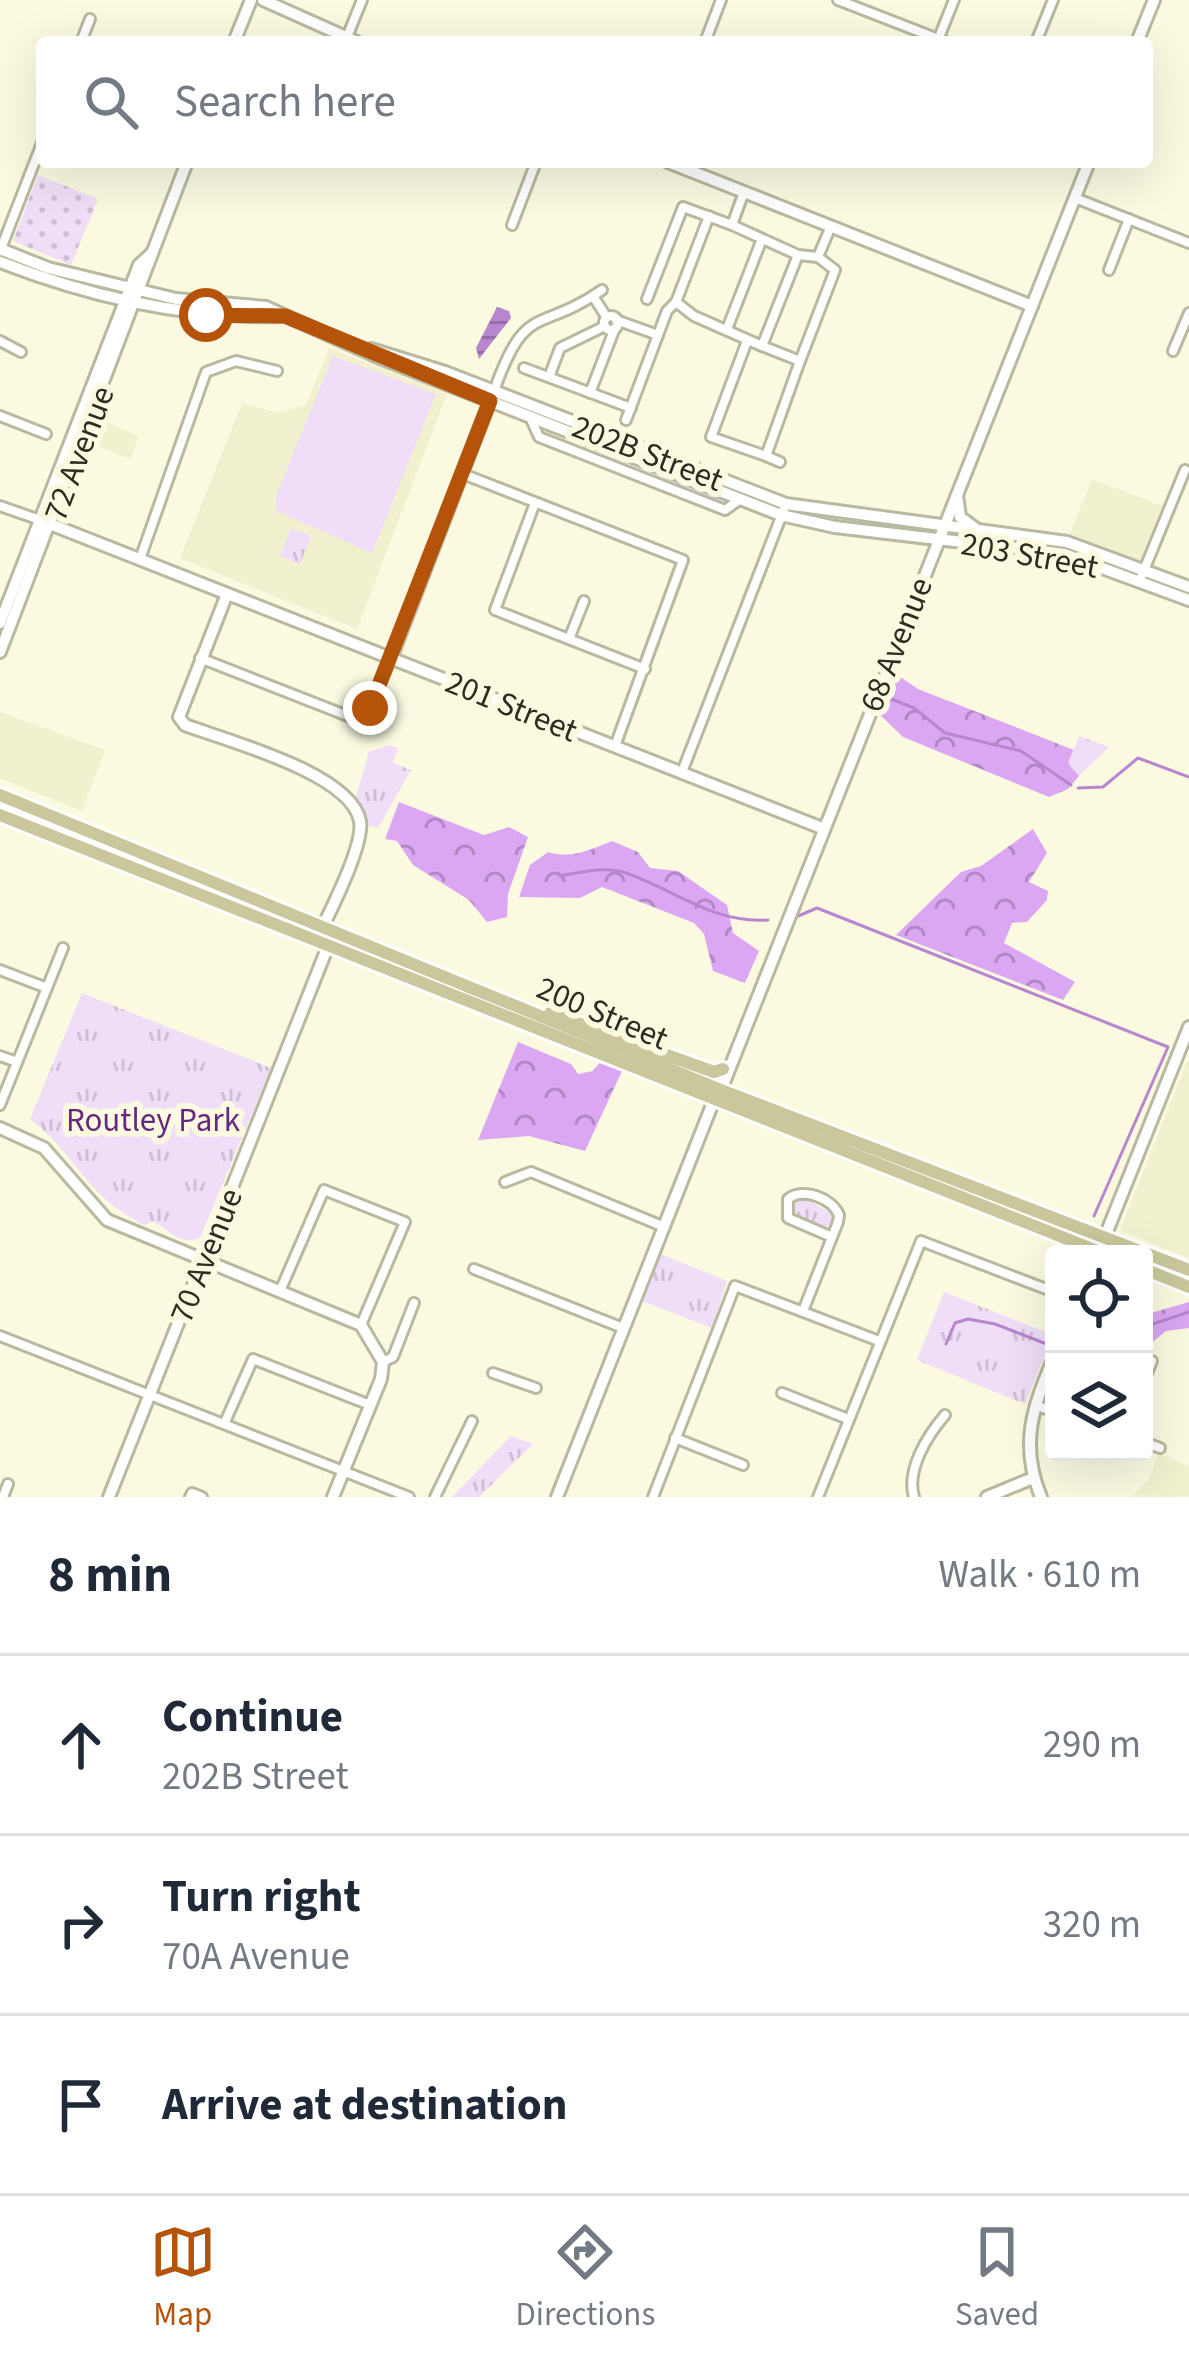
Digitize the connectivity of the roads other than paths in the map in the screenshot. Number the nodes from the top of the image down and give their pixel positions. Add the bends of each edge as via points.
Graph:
1 (251, 0) edge
2 (263, 0) edge
3 (362, 0) edge
4 (721, 0) edge
5 (838, 0) edge
6 (954, 0) edge
7 (1053, 0) edge
8 (1154, 0) edge
9 (90, 19) dead end
10 (83, 36) edge
11 (236, 36) edge
12 (343, 36) edge
13 (353, 36) edge
14 (707, 36) edge
15 (926, 36) edge
16 (938, 36) edge
17 (1038, 36) edge
18 (1139, 36) edge
19 (36, 158) edge
20 (185, 168) edge
21 (534, 168) edge
22 (683, 168) edge
23 (1087, 168) edge
24 (744, 192) junction
25 (1075, 198) junction
26 (709, 216) junction
27 (1129, 219) junction
28 (512, 225) dead end
29 (732, 225) junction
30 (831, 226) junction
31 (762, 238) junction
32 (1189, 243) edge
33 (0, 250) edge
34 (798, 255) junction
35 (818, 257) junction
36 (0, 262) edge
37 (1109, 270) dead end
38 (133, 295) junction
39 (647, 299) dead end
40 (676, 302) junction
41 (1032, 306) junction
42 (1189, 313) edge
43 (611, 323) junction
44 (728, 328) junction
45 (658, 335) junction
46 (0, 341) edge
47 (747, 341) junction
48 (762, 346) junction
49 (1173, 351) dead end
50 (21, 352) dead end
51 (800, 362) junction
52 (524, 368) dead end
53 (277, 371) dead end
54 (548, 377) junction
55 (590, 393) junction
56 (492, 396) junction
57 (631, 408) junction
58 (0, 416) edge
59 (626, 420) dead end
60 (46, 434) dead end
61 (766, 456) junction
62 (780, 462) dead end
63 (1185, 470) dead end
64 (463, 474) junction
65 (957, 491) junction
66 (535, 503) junction
67 (0, 506) edge
68 (784, 510) junction
69 (45, 522) junction
70 (978, 530) junction
71 (940, 532) junction
72 (896, 534) junction
73 (140, 559) junction
74 (1143, 575) junction
75 (920, 582) junction
76 (1189, 586) edge
77 (226, 593) junction
78 (1189, 600) edge
79 (584, 601) dead end
80 (0, 623) edge
81 (569, 639) junction
82 (0, 652) edge
83 (200, 658) junction
84 (391, 658) junction
85 (645, 669) junction
86 (615, 746) junction
87 (682, 772) junction
88 (0, 795) edge
89 (0, 815) edge
90 (822, 828) junction
91 (323, 926) junction
92 (359, 941) junction
93 (328, 946) junction
94 (63, 948) dead end
95 (0, 970) edge
96 (47, 988) junction
97 (757, 994) junction
98 (512, 1003) junction
99 (1189, 1027) edge
100 (1185, 1050) edge
101 (0, 1056) edge
102 (17, 1063) junction
103 (724, 1069) joint
104 (717, 1095) junction
105 (0, 1105) edge
106 (0, 1128) edge
107 (505, 1182) dead end
108 (662, 1226) junction
109 (832, 1237) junction
110 (1085, 1245) edge
111 (1103, 1245) edge
112 (202, 1261) junction
113 (1153, 1262) edge
114 (474, 1269) dead end
115 (1189, 1270) edge
116 (1153, 1273) edge
117 (1189, 1287) edge
118 (1045, 1289) edge
119 (280, 1292) junction
120 (414, 1303) dead end
121 (803, 1311) junction
122 (361, 1325) junction
123 (623, 1328) junction
124 (0, 1336) edge
125 (879, 1341) junction
126 (383, 1362) junction
127 (494, 1372) dead end
128 (1045, 1380) edge
129 (536, 1388) dead end
130 (150, 1393) junction
131 (782, 1393) dead end
132 (1035, 1405) junction
133 (371, 1406) junction
134 (1045, 1409) edge
135 (945, 1415) dead end
136 (848, 1419) junction
137 (472, 1421) dead end
138 (225, 1423) junction
139 (676, 1438) junction
140 (1153, 1445) edge
141 (1160, 1448) dead end
142 (743, 1465) dead end
143 (343, 1471) junction
144 (1034, 1478) junction
145 (8, 1484) dead end
146 (191, 1495) edge
147 (3, 1497) edge
148 (110, 1497) edge
149 (202, 1497) edge
150 (333, 1497) edge
151 (409, 1497) edge
152 (435, 1497) edge
153 (557, 1497) edge
154 (652, 1497) edge
155 (818, 1497) edge
156 (914, 1497) edge
157 (987, 1497) edge
158 (1041, 1497) edge

1 - 11 street
2 - 12 street
3 - 13 street
4 - 14 street
5 - 15 street
6 - 16 street
7 - 17 street
8 - 18 street
9 - 10 street
19 - 33 street
20 - 38 street, 72 Avenue
21 - 28 street
22 - 24 street
23 - 25 street, 68 Avenue
24 - 29 street
24 - 30 street
25 - 27 street
25 - 41 street, 68 Avenue
26 - 29 street
26 - 39 street via 683,207
26 - 40 street
27 - 32 street
27 - 37 street
29 - 31 street
30 - 35 street
30 - 41 street
31 - 34 street
31 - 44 street
33 - 38 street
34 - 35 street
34 - 48 street
35 - 51 street via 835,270
36 - 38 street
38 - 56 street, 202B Street via 258,305
38 - 69 street, 72 Avenue
40 - 44 street
40 - 45 street
41 - 65 street, 68 Avenue
42 - 49 street
43 - 45 street
43 - 54 street via 560,348
43 - 55 street
43 - 56 street via 597,293 539,317 524,330
44 - 47 street
45 - 57 street
46 - 50 street
47 - 48 street
47 - 61 street via 711,436
48 - 51 street
51 - 61 street
52 - 54 street
53 - 73 street via 236,361 206,372
54 - 55 street
55 - 57 street
56 - 64 street
56 - 68 street, 202B Street
56 - 68 street, 202B Street via 739,500
57 - 59 street
58 - 60 street
61 - 62 street
63 - 74 street
64 - 66 street
64 - 84 street
65 - 70 street via 960,517
65 - 71 street, 68 Avenue
66 - 81 street via 495,610
66 - 85 street via 683,560
67 - 69 street, 201 Street
68 - 71 street, 202B Street
68 - 72 street, 202B Street
68 - 87 street
69 - 73 street, 201 Street
69 - 80 street, 72 Avenue
69 - 82 street, 72 Avenue
70 - 71 street, 203 Street
70 - 74 street, 203 Street via 1067,542
71 - 72 street, 202B Street
71 - 74 street, 203 Street
71 - 75 street, 68 Avenue
72 - 75 street via 920,548
73 - 77 street, 201 Street
74 - 76 street, 203 Street
74 - 78 street, 203 Street
75 - 90 street, 68 Avenue
77 - 83 street
77 - 84 street, 201 Street
79 - 81 street
81 - 85 street
83 - 84 street via 362,718
83 - 91 street via 178,717 185,725 328,780 360,821
84 - 86 street, 201 Street
85 - 86 street
86 - 87 street, 201 Street
87 - 90 street, 201 Street
88 - 91 main road, 200 Street
89 - 93 main road, 200 Street
90 - 97 street, 68 Avenue
91 - 92 main road, 200 Street
92 - 93 main road
92 - 98 main road, 200 Street
93 - 104 main road, 200 Street
93 - 112 street, 70 Avenue
94 - 96 street
95 - 96 street
96 - 102 street
97 - 103 street, 68 Avenue
97 - 104 street, 68 Avenue
98 - 103 main road
98 - 104 main road, 200 Street
99 - 100 street
100 - 111 street
101 - 102 street
102 - 105 street
104 - 108 street, 68 Avenue
104 - 110 main road, 200 Street
106 - 112 street via 54,1156 107,1220
107 - 108 street via 531,1172
108 - 123 street, 68 Avenue
109 - 109 street via 791,1220 788,1198 800,1192 834,1205
109 - 121 street
112 - 119 street
112 - 130 street, 70 Avenue
113 - 115 main road, 200 Street
114 - 123 street
116 - 117 main road
118 - 125 street via 921,1241
119 - 122 street
119 - 122 street via 324,1190 405,1222
120 - 126 street via 393,1357
121 - 125 street
121 - 139 street via 736,1286
122 - 126 street
123 - 153 street, 68 Avenue
124 - 130 street
125 - 136 street
126 - 133 street
127 - 129 street
128 - 132 street
130 - 138 street
130 - 148 street, 70 Avenue
131 - 136 street
132 - 134 street
132 - 144 street via 1027,1442
133 - 138 street via 253,1359
133 - 143 street
135 - 156 street via 910,1483
136 - 155 street
137 - 152 street
138 - 143 street
139 - 142 street
139 - 154 street
140 - 141 street
143 - 150 street
143 - 151 street
144 - 157 street
144 - 158 street
145 - 147 street
146 - 149 street

